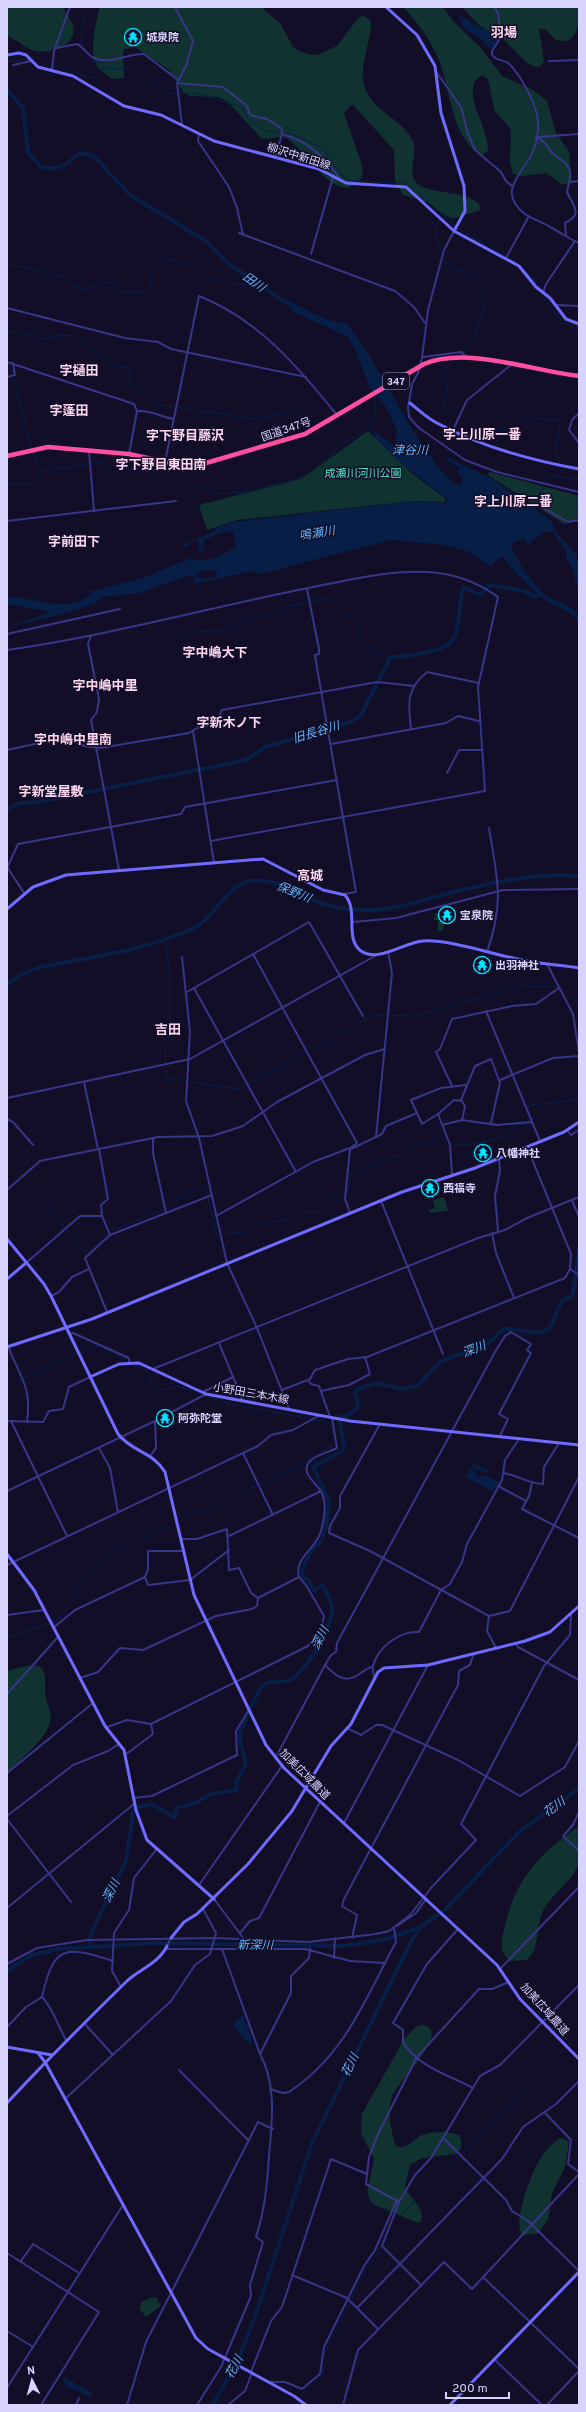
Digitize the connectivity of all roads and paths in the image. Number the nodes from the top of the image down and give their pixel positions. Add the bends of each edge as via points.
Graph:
1 (70, 7) edge
2 (175, 7) edge
3 (386, 7) edge
4 (494, 7) edge
5 (56, 48) junction
6 (7, 55) edge
7 (579, 60) edge
8 (549, 61) dead end
9 (31, 62) junction
10 (13, 64) dead end
11 (52, 71) junction
12 (436, 72) junction
13 (178, 81) junction
14 (182, 126) junction
15 (199, 134) junction
16 (282, 134) junction
17 (579, 134) edge
18 (536, 137) junction
19 (276, 158) junction
20 (333, 176) junction
21 (340, 180) junction
22 (579, 181) edge
23 (571, 182) junction
24 (512, 186) junction
25 (529, 216) junction
26 (454, 230) junction
27 (239, 233) dead end
28 (243, 235) junction
29 (566, 235) junction
30 (575, 241) junction
31 (579, 243) edge
32 (311, 254) dead end
33 (506, 258) junction
34 (543, 293) junction
35 (556, 306) junction
36 (579, 306) edge
37 (7, 308) edge
38 (426, 324) junction
39 (579, 324) edge
40 (186, 352) junction
41 (460, 354) junction
42 (422, 358) junction
43 (7, 362) edge
44 (13, 363) junction
45 (511, 365) junction
46 (7, 376) edge
47 (579, 376) edge
48 (307, 377) junction
49 (410, 403) junction
50 (137, 411) junction
51 (579, 414) edge
52 (338, 416) junction
53 (174, 419) junction
54 (452, 430) junction
55 (579, 443) edge
56 (88, 450) junction
57 (129, 454) junction
58 (7, 456) edge
59 (165, 462) junction
60 (579, 469) edge
61 (579, 492) edge
62 (176, 501) dead end
63 (543, 508) dead end
64 (94, 511) junction
65 (579, 520) edge
66 (7, 521) edge
67 (307, 589) junction
68 (120, 609) dead end
69 (7, 634) edge
70 (91, 636) junction
71 (7, 650) edge
72 (479, 683) junction
73 (414, 686) junction
74 (321, 692) junction
75 (479, 721) junction
76 (411, 729) junction
77 (193, 731) junction
78 (331, 744) junction
79 (97, 748) junction
80 (7, 750) edge
81 (481, 750) junction
82 (447, 773) dead end
83 (337, 780) junction
84 (205, 803) junction
85 (343, 817) junction
86 (111, 827) junction
87 (489, 828) dead end
88 (211, 841) junction
89 (214, 863) junction
90 (7, 867) edge
91 (119, 871) junction
92 (579, 889) edge
93 (499, 891) junction
94 (24, 893) junction
95 (344, 894) junction
96 (7, 909) edge
97 (353, 922) junction
98 (388, 951) junction
99 (487, 953) junction
100 (253, 954) junction
101 (376, 954) junction
102 (182, 957) dead end
103 (547, 964) junction
104 (579, 968) edge
105 (340, 975) junction
106 (558, 987) junction
107 (194, 988) junction
108 (187, 992) junction
109 (282, 1008) junction
110 (486, 1011) junction
111 (363, 1016) dead end
112 (223, 1040) junction
113 (385, 1049) junction
114 (579, 1052) edge
115 (579, 1056) edge
116 (190, 1059) junction
117 (512, 1075) junction
118 (322, 1079) junction
119 (500, 1080) junction
120 (84, 1082) junction
121 (466, 1085) junction
122 (452, 1086) junction
123 (7, 1098) edge
124 (462, 1101) junction
125 (263, 1111) junction
126 (417, 1113) junction
127 (438, 1114) junction
128 (7, 1119) edge
129 (462, 1120) junction
130 (532, 1122) junction
131 (579, 1122) edge
132 (491, 1123) junction
133 (442, 1125) junction
134 (567, 1130) junction
135 (579, 1130) edge
136 (376, 1137) junction
137 (153, 1138) junction
138 (199, 1138) junction
139 (540, 1141) junction
140 (33, 1145) dead end
141 (527, 1147) junction
142 (98, 1149) junction
143 (350, 1149) junction
144 (499, 1158) junction
145 (296, 1172) junction
146 (452, 1174) junction
147 (7, 1190) edge
148 (212, 1195) junction
149 (579, 1197) edge
150 (572, 1200) junction
151 (380, 1201) junction
152 (552, 1208) junction
153 (166, 1213) junction
154 (350, 1214) junction
155 (102, 1216) junction
156 (216, 1216) junction
157 (579, 1217) edge
158 (498, 1230) junction
159 (492, 1233) junction
160 (110, 1235) junction
161 (7, 1239) edge
162 (26, 1263) junction
163 (227, 1263) junction
164 (407, 1267) junction
165 (89, 1269) junction
166 (570, 1269) junction
167 (579, 1275) edge
168 (7, 1279) edge
169 (51, 1296) junction
170 (514, 1298) junction
171 (107, 1312) junction
172 (66, 1328) junction
173 (257, 1328) junction
174 (432, 1330) junction
175 (69, 1334) junction
176 (219, 1343) junction
177 (7, 1347) edge
178 (442, 1354) dead end
179 (366, 1357) junction
180 (129, 1362) junction
181 (153, 1369) junction
182 (90, 1377) junction
183 (233, 1377) junction
184 (308, 1380) junction
185 (321, 1390) junction
186 (282, 1391) junction
187 (202, 1392) junction
188 (206, 1394) junction
189 (242, 1400) junction
190 (289, 1409) junction
191 (320, 1415) junction
192 (331, 1417) junction
193 (7, 1421) edge
194 (11, 1421) junction
195 (155, 1421) junction
196 (27, 1422) junction
197 (380, 1424) junction
198 (452, 1431) junction
199 (500, 1437) junction
200 (121, 1438) junction
201 (519, 1439) junction
202 (559, 1443) junction
203 (579, 1445) edge
204 (99, 1448) junction
205 (243, 1453) junction
206 (151, 1455) junction
207 (503, 1473) junction
208 (38, 1476) junction
209 (579, 1477) edge
210 (532, 1483) junction
211 (498, 1486) junction
212 (170, 1488) junction
213 (7, 1491) edge
214 (321, 1491) junction
215 (526, 1501) junction
216 (118, 1512) junction
217 (273, 1515) junction
218 (554, 1524) junction
219 (67, 1536) junction
220 (229, 1536) junction
221 (579, 1538) edge
222 (181, 1539) junction
223 (229, 1550) junction
224 (183, 1551) junction
225 (7, 1554) edge
226 (384, 1560) junction
227 (14, 1562) junction
228 (7, 1565) edge
229 (144, 1576) junction
230 (299, 1577) junction
231 (190, 1580) junction
232 (441, 1590) junction
233 (258, 1598) junction
234 (579, 1606) edge
235 (44, 1610) junction
236 (571, 1613) junction
237 (7, 1615) edge
238 (489, 1616) junction
239 (206, 1620) junction
240 (52, 1625) junction
241 (58, 1637) junction
242 (516, 1643) junction
243 (496, 1648) junction
244 (474, 1653) junction
245 (546, 1662) junction
246 (325, 1665) junction
247 (428, 1665) junction
248 (372, 1667) junction
249 (80, 1678) junction
250 (374, 1679) junction
251 (579, 1680) edge
252 (235, 1682) junction
253 (7, 1694) edge
254 (93, 1703) junction
255 (249, 1710) junction
256 (151, 1724) junction
257 (106, 1728) junction
258 (347, 1728) junction
259 (394, 1730) junction
260 (579, 1741) edge
261 (120, 1744) junction
262 (426, 1745) junction
263 (125, 1755) junction
264 (275, 1758) junction
265 (282, 1766) junction
266 (7, 1773) edge
267 (486, 1776) junction
268 (305, 1789) junction
269 (133, 1798) junction
270 (320, 1802) junction
271 (135, 1805) junction
272 (579, 1812) edge
273 (7, 1818) edge
274 (344, 1824) junction
275 (370, 1849) junction
276 (156, 1850) junction
277 (579, 1851) edge
278 (49, 1873) junction
279 (199, 1885) junction
280 (579, 1888) edge
281 (425, 1898) junction
282 (214, 1899) junction
283 (71, 1902) dead end
284 (7, 1908) edge
285 (203, 1909) junction
286 (395, 1927) junction
287 (458, 1929) junction
288 (240, 1933) junction
289 (171, 1938) junction
290 (215, 1938) junction
291 (335, 1938) dead end
292 (352, 1938) junction
293 (244, 1940) junction
294 (290, 1942) junction
295 (167, 1948) junction
296 (290, 1948) junction
297 (212, 1949) junction
298 (222, 1949) junction
299 (310, 1949) junction
300 (334, 1958) junction
301 (113, 1961) junction
302 (385, 1963) junction
303 (7, 1964) edge
304 (500, 1969) junction
305 (509, 1982) junction
306 (579, 1985) edge
307 (121, 1987) junction
308 (42, 1997) junction
309 (84, 2023) junction
310 (542, 2023) junction
311 (7, 2027) edge
312 (66, 2040) junction
313 (7, 2047) edge
314 (38, 2053) junction
315 (260, 2054) junction
316 (112, 2055) junction
317 (52, 2056) junction
318 (417, 2057) junction
319 (579, 2059) edge
320 (45, 2062) junction
321 (179, 2070) dead end
322 (579, 2081) edge
323 (473, 2088) junction
324 (270, 2089) junction
325 (65, 2099) junction
326 (7, 2103) edge
327 (545, 2113) junction
328 (273, 2129) junction
329 (443, 2138) junction
330 (249, 2141) junction
331 (579, 2173) edge
332 (367, 2174) junction
333 (484, 2178) junction
334 (398, 2201) junction
335 (123, 2205) junction
336 (533, 2225) junction
337 (7, 2253) edge
338 (21, 2261) junction
339 (400, 2264) junction
340 (579, 2271) edge
341 (79, 2273) junction
342 (292, 2275) junction
343 (484, 2278) junction
344 (422, 2285) junction
345 (68, 2291) junction
346 (172, 2294) junction
347 (347, 2298) junction
348 (358, 2307) junction
349 (530, 2322) junction
350 (378, 2329) junction
351 (7, 2331) edge
352 (33, 2347) junction
353 (225, 2358) junction
354 (494, 2359) junction
355 (579, 2370) edge
356 (250, 2372) junction
357 (269, 2382) junction
358 (7, 2388) edge
359 (79, 2398) dead end
360 (42, 2405) edge
361 (76, 2405) edge
362 (127, 2405) edge
363 (196, 2405) edge
364 (228, 2405) edge
365 (306, 2405) edge
366 (343, 2405) edge
367 (450, 2405) edge
368 (542, 2405) edge
369 (547, 2405) edge

1 - 5 street
2 - 13 street via 193,41
3 - 12 street via 422,41
4 - 18 street via 498,12 501,37 492,55 496,60 506,62 520,77 536,111
5 - 11 street
5 - 13 street via 78,44 93,58 101,59 144,54
6 - 9 street, 柳沢中新田線 via 26,55
7 - 8 street
9 - 10 street
9 - 11 street, 柳沢中新田線
11 - 14 street, 柳沢中新田線 via 85,82 124,106 161,116
12 - 24 street via 461,107 475,150 501,172
12 - 26 street via 441,113 463,181 465,211
13 - 14 street
13 - 16 street via 226,88 247,106 250,115 267,119 281,128
14 - 15 street, 柳沢中新田線
15 - 19 street, 柳沢中新田線 via 214,141
15 - 28 street via 198,141 234,197
16 - 19 street
16 - 21 street via 307,144 327,161
17 - 18 street
18 - 23 street via 545,142 566,164
18 - 24 street via 533,152
19 - 20 street, 柳沢中新田線 via 319,169
20 - 21 street, 柳沢中新田線
20 - 32 street
21 - 26 street, 柳沢中新田線 via 353,184 406,187
22 - 23 street
23 - 29 street via 567,192 575,213 572,220 565,223
24 - 25 street via 514,199 520,209
25 - 29 street
25 - 33 street
26 - 33 street, 柳沢中新田線
26 - 38 street via 444,250
27 - 28 street
28 - 38 street via 394,291 414,307
29 - 30 street
30 - 31 street
30 - 34 street via 546,284
33 - 34 street, 柳沢中新田線 via 520,266
34 - 35 street, 柳沢中新田線
35 - 36 street
35 - 39 street, 柳沢中新田線 via 566,319
37 - 40 street via 125,338 158,342
38 - 42 street
40 - 48 street
40 - 48 street via 199,296 251,324
40 - 53 street
41 - 42 street via 449,352
41 - 45 highway, 国道347号 / 347
41 - 52 highway, 国道347号 / 347 via 438,358 424,364
42 - 49 street via 412,384
43 - 44 street
44 - 46 street via 15,375
44 - 50 street via 129,402 134,404
45 - 47 highway, 国道347号 / 347
45 - 54 street via 474,394 461,410
48 - 52 street
49 - 54 street via 435,422
49 - 61 street via 408,413 412,420 465,460 497,472
50 - 53 street via 151,410 162,417
50 - 57 street
51 - 55 street via 572,420 569,430
52 - 59 highway, 国道347号 / 347 via 305,434 232,456 188,465
53 - 59 street
54 - 60 street via 503,450
56 - 57 highway, 国道347号 / 347
56 - 58 highway, 国道347号 / 347 via 48,447
56 - 64 street
57 - 59 highway, 国道347号 / 347
62 - 64 street
63 - 65 street via 568,522
64 - 66 street
67 - 70 street
67 - 72 street via 369,576 413,572 453,575 485,588 499,599
67 - 74 street via 319,650 319,654 315,655
68 - 69 street
70 - 71 street
70 - 79 street via 88,644 99,699 96,712 91,718
72 - 73 street via 429,671 416,681
72 - 75 street
73 - 74 street via 384,682
73 - 76 street via 408,705
74 - 77 street via 222,710 215,724
74 - 78 street
75 - 76 street via 458,716 448,722
75 - 81 street
76 - 78 street
77 - 79 street
77 - 84 street
78 - 83 street
79 - 80 street via 82,745 67,737
79 - 86 street
81 - 82 street via 459,750
81 - 85 street via 485,791
83 - 84 street
83 - 85 street
84 - 86 street via 185,807 181,814
84 - 88 street
85 - 88 street
85 - 95 street via 356,892
86 - 90 street via 18,844
86 - 91 street
87 - 93 street
88 - 89 street
89 - 91 street
89 - 95 street via 263,859 323,890
90 - 94 street
91 - 94 street via 66,875 50,879
92 - 93 street
93 - 97 street via 396,918
93 - 99 street via 495,929
94 - 96 street
95 - 97 street via 350,900
97 - 101 street via 353,939 357,947 364,952
98 - 99 street via 423,941
98 - 101 street
98 - 113 street via 392,973
99 - 103 street
100 - 105 street via 310,922
100 - 107 street
100 - 109 street
101 - 105 street
102 - 108 street
103 - 104 street
103 - 106 street
105 - 109 street
105 - 111 street
106 - 110 street via 536,1004
106 - 114 street via 573,1014
107 - 108 street
107 - 112 street
108 - 116 street
109 - 112 street
109 - 118 street
110 - 117 street
110 - 122 street via 455,1017 436,1052
112 - 116 street
112 - 125 street
113 - 118 street via 365,1055
113 - 136 street
115 - 117 street via 553,1058
116 - 120 street
116 - 138 street via 186,1101
117 - 119 street
117 - 130 street
118 - 125 street
118 - 143 street via 357,1143
119 - 121 street via 491,1059 475,1066
119 - 132 street
120 - 123 street
120 - 142 street
121 - 122 street
121 - 124 street
122 - 126 street via 411,1100
124 - 127 street via 454,1100
124 - 129 street via 465,1106
125 - 138 street via 243,1126
125 - 145 street
126 - 127 street via 422,1124
126 - 136 street via 386,1126 383,1134
127 - 133 street
128 - 140 street via 13,1122
129 - 132 street
129 - 133 street
130 - 132 street via 496,1125
130 - 139 street
131 - 134 street
133 - 146 street via 450,1146
134 - 135 street via 571,1135
134 - 139 street
136 - 143 street
137 - 138 street
137 - 142 street
137 - 153 street via 153,1153
138 - 148 street
139 - 141 street
141 - 144 street
141 - 152 street
142 - 147 street via 40,1161
142 - 155 street via 108,1199 101,1205
143 - 145 street via 326,1156
143 - 154 street via 345,1196
144 - 146 street
144 - 158 street via 500,1171 495,1196
145 - 156 street
146 - 151 street
148 - 153 street
148 - 156 street
149 - 150 street
150 - 152 street
150 - 157 street
151 - 154 street
151 - 164 street
152 - 158 street via 505,1230
152 - 166 street via 571,1254
153 - 160 street
154 - 163 street
155 - 160 street
155 - 162 street via 80,1216
156 - 163 street
158 - 159 street
159 - 164 street
159 - 170 street via 496,1253
160 - 165 street via 85,1258
161 - 162 street
162 - 168 street
162 - 169 street
163 - 171 street
163 - 173 street
164 - 173 street
164 - 174 street
165 - 169 street via 72,1277 59,1292
165 - 171 street
166 - 167 street
166 - 170 street via 565,1278
169 - 172 street
170 - 174 street
171 - 172 street
172 - 175 street
172 - 177 street
173 - 176 street
173 - 186 street
174 - 178 street
174 - 179 street
175 - 180 street via 73,1333 129,1358
175 - 182 street
176 - 181 street
176 - 183 street
177 - 196 street via 24,1381 30,1400
179 - 184 street via 348,1359 315,1370
179 - 185 street via 370,1374 349,1385
180 - 181 street, 小野田三本木線
180 - 182 street
181 - 187 street, 小野田三本木線
182 - 196 street via 68,1388 63,1409 49,1411 41,1423
182 - 200 street
183 - 187 street
183 - 189 street
184 - 185 street
184 - 186 street
185 - 192 street
186 - 190 street
187 - 188 street, 小野田三本木線
188 - 189 street, 小野田三本木線
188 - 195 street
189 - 190 street, 小野田三本木線
190 - 191 street, 小野田三本木線
191 - 192 street, 小野田三本木線
191 - 205 street via 293,1430 271,1435 260,1445
192 - 197 street, 小野田三本木線
192 - 214 street via 338,1448 311,1460 307,1469 308,1475
193 - 194 street
194 - 196 street
194 - 208 street
195 - 200 street
195 - 206 street via 156,1448
197 - 198 street, 小野田三本木線
197 - 226 street via 340,1496 340,1508 328,1531
198 - 199 street, 小野田三本木線
198 - 199 street via 495,1352 505,1336 511,1332 531,1344 527,1350 532,1353 498,1414 508,1419
198 - 226 street
199 - 201 street, 小野田三本木線
200 - 204 street
200 - 206 street, 加美広域農道
201 - 202 street, 小野田三本木線
201 - 207 street via 505,1459
202 - 203 street, 小野田三本木線
202 - 210 street via 544,1467 544,1482
204 - 208 street
204 - 216 street via 110,1468
205 - 212 street
205 - 217 street
206 - 212 street, 加美広域農道 via 161,1465
207 - 210 street via 519,1476
207 - 211 street
208 - 213 street
208 - 219 street
209 - 218 street
210 - 215 street
211 - 215 street
211 - 232 street via 467,1544 464,1559 456,1575 449,1585
212 - 216 street
212 - 222 street, 加美広域農道
214 - 217 street
214 - 230 street via 324,1518 318,1538 298,1567
215 - 218 street via 522,1509
216 - 219 street
217 - 220 street
218 - 221 street
218 - 238 street via 510,1611
219 - 227 street
220 - 222 street via 228,1530 225,1529 197,1539
220 - 223 street
222 - 224 street, 加美広域農道
223 - 231 street
223 - 233 street via 229,1570 239,1568 251,1593
224 - 229 street via 148,1551 148,1569
224 - 231 street, 加美広域農道
225 - 227 street
226 - 232 street
226 - 246 street via 337,1643 336,1652
227 - 228 street
227 - 235 street via 34,1590
229 - 231 street via 148,1585
229 - 240 street via 75,1610
230 - 233 street
230 - 252 street via 324,1613 321,1629 308,1646
231 - 239 street, 加美広域農道
232 - 238 street
232 - 248 street via 419,1632 404,1633 396,1637 379,1654
233 - 239 street via 255,1609 220,1614
234 - 236 street
235 - 237 street
235 - 240 street
236 - 242 street via 550,1632
236 - 245 street via 571,1632
238 - 243 street via 487,1631
239 - 249 street via 143,1650 120,1648 98,1672
239 - 252 street, 加美広域農道
240 - 241 street
241 - 249 street
241 - 253 street
242 - 243 street
242 - 245 street via 518,1647
243 - 244 street
244 - 247 street
244 - 262 street via 470,1665 459,1671 458,1685
245 - 251 street
245 - 267 street
246 - 248 street via 336,1676 344,1679 352,1678
246 - 264 street
247 - 250 street via 384,1668
247 - 259 street
248 - 250 street
249 - 254 street
250 - 258 street
252 - 255 street, 加美広域農道
252 - 256 street
254 - 257 street
254 - 266 street
255 - 264 street, 加美広域農道
255 - 269 street via 236,1731 237,1755 152,1796
256 - 257 street via 127,1720
256 - 263 street via 153,1734
257 - 261 street
258 - 259 street via 358,1735 379,1724
258 - 268 street via 331,1746
259 - 262 street
259 - 274 street
260 - 267 street via 565,1767 520,1796
261 - 263 street
261 - 273 street via 73,1765
262 - 267 street
262 - 275 street
263 - 269 street
264 - 265 street, 加美広域農道
265 - 268 street, 加美広域農道
265 - 279 street
267 - 281 street via 461,1824 476,1840
268 - 270 street, 加美広域農道
268 - 282 street via 287,1817 248,1864
269 - 271 street
270 - 274 street, 加美広域農道
270 - 288 street via 258,1918 250,1921
271 - 276 street via 144,1834
271 - 278 street
272 - 277 street via 563,1836
273 - 278 street
274 - 275 street, 加美広域農道
275 - 281 street, 加美広域農道
275 - 292 street via 342,1906 357,1915
276 - 279 street
276 - 301 street via 134,1878 129,1910 117,1925 114,1936
278 - 283 street
278 - 284 street
279 - 282 street
280 - 304 street
281 - 286 street
281 - 287 street, 加美広域農道
282 - 285 street
282 - 288 street
285 - 289 street via 184,1922
285 - 290 street via 216,1931
286 - 292 street via 376,1934
286 - 302 street via 396,1942
287 - 304 street, 加美広域農道
287 - 318 street via 427,1964 394,2023 403,2030 404,2042
288 - 293 street
289 - 290 street
289 - 295 street
289 - 303 street via 118,1938 62,1943 30,1950
290 - 293 street
290 - 297 street
291 - 300 street
292 - 294 street
293 - 294 street
294 - 296 street
295 - 297 street
295 - 307 street via 158,1959
296 - 298 street
296 - 299 street
297 - 298 street
297 - 316 street via 209,1955 195,1965 171,2001
298 - 315 street
299 - 300 street
299 - 315 street via 309,1958 291,1976 291,1993
300 - 302 street
301 - 307 street via 112,1975
301 - 308 street via 87,1952 61,1954 50,1970
302 - 324 street via 350,2028 323,2066 289,2092
304 - 305 street, 加美広域農道
305 - 310 street, 加美広域農道 via 520,1999
305 - 318 street via 492,1989 480,1989
306 - 310 street
307 - 309 street
308 - 311 street via 26,2007
308 - 312 street via 52,2009 52,2016
309 - 312 street
309 - 316 street
310 - 319 street, 加美広域農道
310 - 323 street via 497,2068 480,2076
312 - 317 street
313 - 314 street
314 - 317 street
314 - 320 street
315 - 324 street via 267,2068
316 - 325 street
317 - 320 street
318 - 323 street via 433,2069
318 - 332 street via 378,2134 369,2157
320 - 325 street
320 - 326 street
321 - 330 street
322 - 327 street
323 - 329 street
324 - 328 street
325 - 335 street
327 - 331 street via 572,2140 568,2164
327 - 333 street via 523,2127 509,2151
328 - 330 street via 258,2122
328 - 353 street via 266,2199 256,2237 263,2242 250,2285 251,2296
329 - 333 street
329 - 334 street
330 - 346 street
331 - 336 street
332 - 334 street via 366,2184
332 - 342 street via 331,2159
333 - 336 street via 506,2200 513,2212
333 - 339 street
334 - 339 street via 382,2246
334 - 347 street via 373,2254
335 - 341 street
335 - 346 street
336 - 340 street
336 - 343 street
337 - 338 street
338 - 341 street via 32,2244
338 - 345 street
339 - 344 street
339 - 348 street
340 - 349 street
341 - 345 street
342 - 347 street
342 - 356 street via 282,2308 271,2321
343 - 344 street via 472,2289 444,2262
343 - 349 street
344 - 350 street
345 - 352 street
345 - 360 street via 99,2312
346 - 353 street via 196,2338 208,2349
346 - 362 street via 146,2342
347 - 348 street
347 - 357 street via 324,2348 318,2377 300,2389 285,2382
348 - 350 street
349 - 354 street
349 - 355 street
350 - 366 street via 357,2353
351 - 352 street
352 - 358 street
353 - 356 street
353 - 363 street
354 - 367 street
354 - 368 street
355 - 369 street
356 - 357 street
356 - 364 street via 245,2391
357 - 365 street
359 - 361 street

